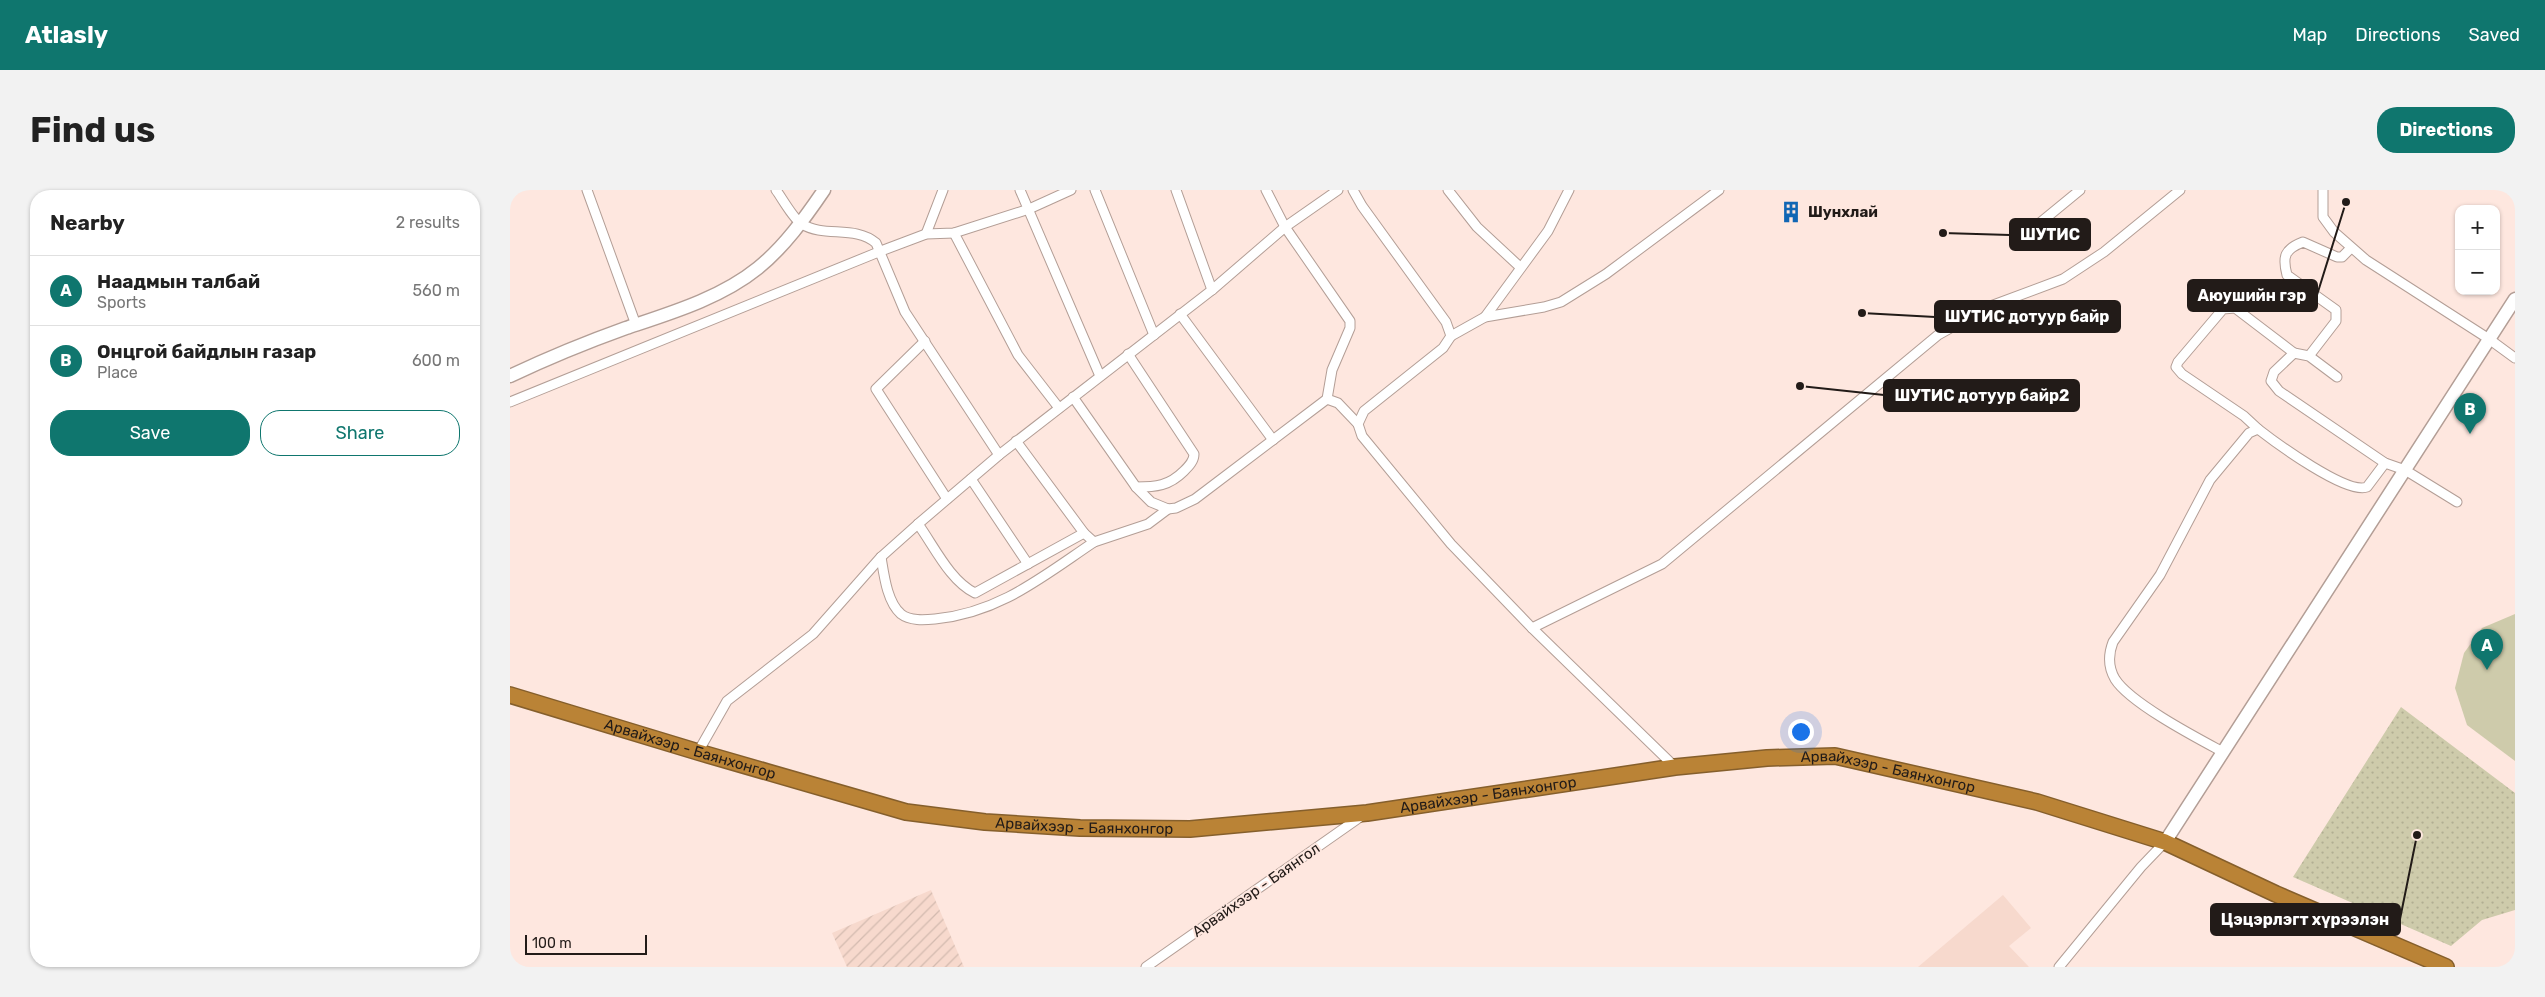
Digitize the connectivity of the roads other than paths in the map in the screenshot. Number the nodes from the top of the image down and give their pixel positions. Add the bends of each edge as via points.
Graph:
1 (586, 190) edge
2 (776, 190) edge
3 (824, 190) edge
4 (943, 190) edge
5 (1020, 190) edge
6 (1071, 190) edge
7 (1095, 190) edge
8 (1176, 190) edge
9 (1266, 190) edge
10 (1338, 190) edge
11 (1353, 190) edge
12 (1448, 190) edge
13 (1569, 190) edge
14 (1719, 190) edge
15 (2080, 190) edge
16 (2180, 190) edge
17 (2323, 190) edge
18 (1029, 209) junction
19 (801, 224) junction
20 (1285, 227) junction
21 (954, 232) junction
22 (926, 234) junction
23 (2024, 236) dead end
24 (2351, 248) junction
25 (881, 250) junction
26 (1520, 267) junction
27 (1212, 290) junction
28 (2515, 298) edge
29 (1180, 314) junction
30 (1485, 317) junction
31 (636, 325) junction
32 (1154, 335) junction
33 (1451, 336) junction
34 (2489, 339) junction
35 (925, 341) junction
36 (2294, 353) junction
37 (1128, 354) junction
38 (2309, 356) junction
39 (2515, 358) edge
40 (510, 376) edge
41 (1100, 376) junction
42 (2338, 377) dead end
43 (1073, 397) junction
44 (1327, 399) junction
45 (510, 402) edge
46 (1059, 408) junction
47 (1358, 424) junction
48 (2258, 429) junction
49 (1273, 440) junction
50 (1016, 442) junction
51 (999, 455) junction
52 (2385, 462) junction
53 (2405, 470) junction
54 (971, 479) junction
55 (1136, 487) junction
56 (947, 499) junction
57 (2457, 502) dead end
58 (1168, 509) junction
59 (918, 524) junction
60 (1084, 533) junction
61 (1094, 542) junction
62 (881, 557) junction
63 (1028, 564) junction
64 (1532, 628) junction
65 (510, 695) edge
66 (698, 752) junction
67 (2223, 752) junction
68 (1675, 767) junction
69 (1366, 813) junction
70 (2165, 842) junction
71 (1146, 967) edge
72 (2059, 967) edge
73 (2446, 967) edge

1 - 31 street
2 - 19 street
3 - 19 street
4 - 22 street
5 - 18 street
6 - 18 street
7 - 32 street
8 - 27 street
9 - 20 street
10 - 20 street
11 - 33 street via 1446,322
12 - 26 street via 1477,227
13 - 26 street via 1548,231
14 - 30 street via 1606,274 1561,302 1544,308
15 - 23 street
16 - 64 street via 2104,252 2063,279 1988,307 1938,335 1662,564
17 - 24 street via 2323,217
18 - 21 street
18 - 41 street
19 - 25 street via 818,230 866,236
19 - 31 street via 758,268 723,291
20 - 27 street
20 - 44 street via 1350,321 1332,370
21 - 22 street
21 - 46 street via 1018,355
22 - 25 street
24 - 34 street
24 - 38 street via 2342,257 2337,257 2303,242 2291,246 2286,253 2284,265 2287,274 2336,310 2336,321
25 - 35 street via 905,312
25 - 45 street
26 - 30 street
27 - 29 street
28 - 34 street
29 - 32 street
29 - 49 street
30 - 33 street
31 - 40 street
32 - 37 street
33 - 47 street via 1443,348 1364,411
34 - 39 street
34 - 53 street
35 - 51 street via 934,360
35 - 56 street via 876,389
36 - 38 street
36 - 48 street via 2235,308 2229,307 2223,309 2178,362 2176,368 2182,374
36 - 52 street via 2274,372 2271,384
37 - 41 street
37 - 55 street via 1194,454 1190,465 1174,481 1158,487
38 - 42 street
41 - 43 street
43 - 46 street
43 - 55 street
44 - 47 street via 1338,403
44 - 49 street
46 - 50 street
47 - 64 street via 1362,436 1451,544
48 - 52 street via 2312,466 2356,489 2367,487
48 - 67 street via 2244,437 2210,480 2160,575 2113,642 2109,654 2115,679 2123,688 2172,723
49 - 58 street via 1195,499
50 - 51 street
50 - 60 street
51 - 54 street
52 - 53 street
53 - 57 street
53 - 67 street
54 - 56 street
54 - 63 street
55 - 58 street via 1151,502
56 - 59 street
58 - 61 street via 1148,524
59 - 62 street
59 - 63 street via 957,579 975,594
60 - 61 street
60 - 63 street
61 - 62 street via 998,604 927,620 900,613 887,588
62 - 66 street via 813,634 727,701
64 - 68 street
65 - 66 highway, Арвайхээр - Баянхонгор
66 - 69 highway, Арвайхээр - Баянхонгор via 906,812 985,822 1080,828 1190,829
67 - 70 street
68 - 69 highway, Арвайхээр - Баянхонгор
68 - 70 highway, Арвайхээр - Баянхонгор via 1767,758 1835,756 2037,802
69 - 71 street, Арвайхээр - Баянгол
70 - 72 street
70 - 73 highway, Арвайхээр - Баянхонгор

